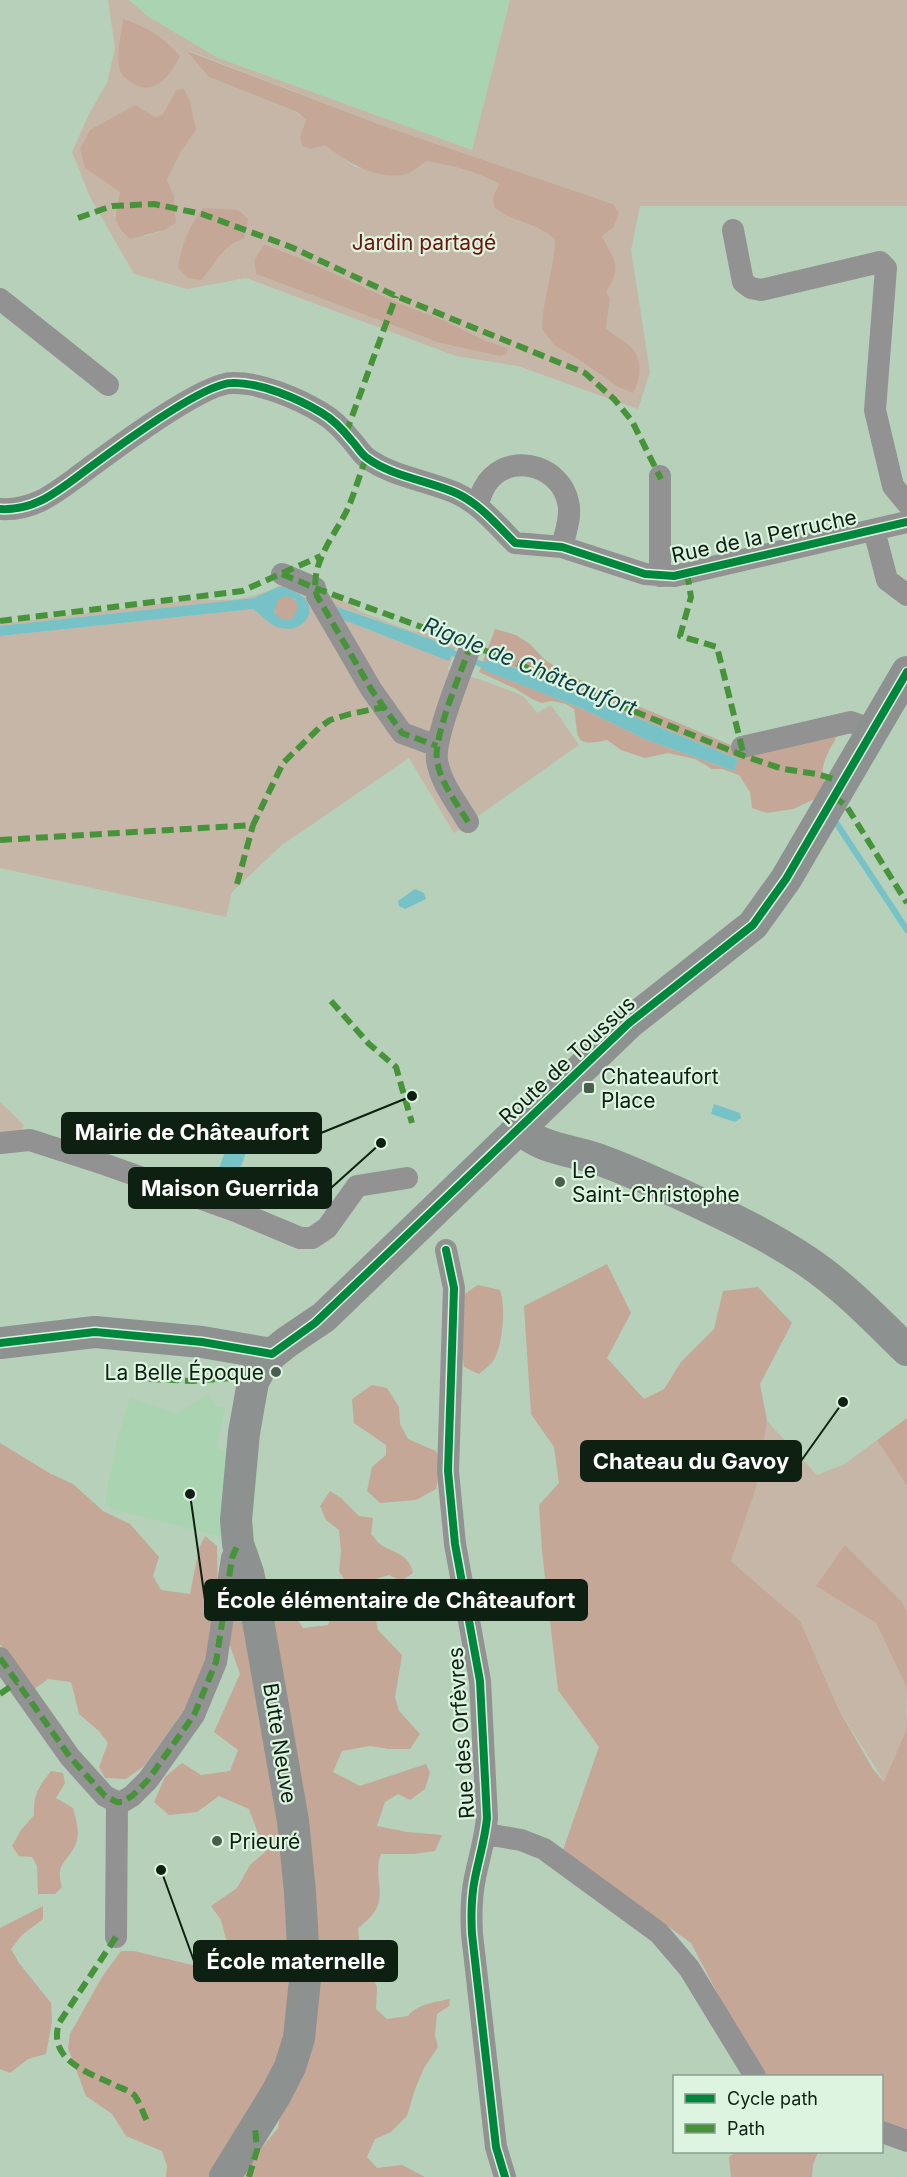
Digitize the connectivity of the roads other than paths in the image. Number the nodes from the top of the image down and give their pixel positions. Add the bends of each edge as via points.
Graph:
1 (733, 230) dead end
2 (0, 299) edge
3 (108, 385) dead end
4 (660, 476) dead end
5 (907, 503) edge
6 (477, 506) junction
7 (0, 509) edge
8 (907, 522) edge
9 (874, 530) junction
10 (562, 547) junction
11 (282, 574) dead end
12 (660, 576) junction
13 (907, 595) edge
14 (470, 648) dead end
15 (907, 672) edge
16 (873, 730) junction
17 (437, 746) junction
18 (742, 747) dead end
19 (468, 822) dead end
20 (521, 1129) junction
21 (0, 1143) edge
22 (407, 1178) dead end
23 (446, 1250) dead end
24 (0, 1343) edge
25 (907, 1350) edge
26 (272, 1354) junction
27 (245, 1427) joint
28 (238, 1544) junction
29 (0, 1658) edge
30 (117, 1802) junction
31 (486, 1834) junction
32 (116, 1937) dead end
33 (753, 2075) edge
34 (883, 2132) edge
35 (907, 2141) edge
36 (225, 2177) edge
37 (505, 2177) edge

1 - 5 street via 743,282 751,288 761,290 880,261 886,268 875,410 893,486
2 - 3 street
4 - 12 street
6 - 7 street, Rue de la Perruche via 457,494 366,458 346,432 325,414 295,399 232,383 195,396 47,499 32,506
6 - 10 street, Rue de la Perruche via 515,543
6 - 10 street via 489,480 500,472 526,465 546,471 559,482 568,502
8 - 9 street, Rue de la Perruche
9 - 12 street, Rue de la Perruche
9 - 13 street via 887,580
10 - 12 street, Rue de la Perruche
11 - 17 street via 316,592 371,689 402,734
14 - 17 street
15 - 16 street, Route de Toussus
16 - 18 street via 851,722
16 - 20 street, Route de Toussus via 786,879 753,925 629,1023
17 - 19 street via 436,760 445,783
20 - 25 street via 546,1144 603,1161 676,1192 775,1241 836,1284
20 - 26 street, Route de Toussus via 324,1317
21 - 22 street via 30,1140 300,1238 312,1238 327,1228 357,1186
23 - 31 street, Rue des Orfèvres via 454,1288 448,1471 455,1544 480,1682
24 - 26 street via 95,1332 202,1342
26 - 27 street, Route de Toussus via 253,1382
27 - 28 street, Butte Neuve via 236,1520
28 - 30 street via 232,1558 216,1662 194,1715 143,1785 127,1800
28 - 36 street, Butte Neuve via 256,1609 293,1821 305,1980 299,2038 290,2067
29 - 30 street via 70,1757 105,1796
30 - 32 street
31 - 33 street via 544,1849 659,1933 689,1968
31 - 37 street, Rue des Orfèvres via 474,1880 472,1934 496,2147
34 - 35 street

